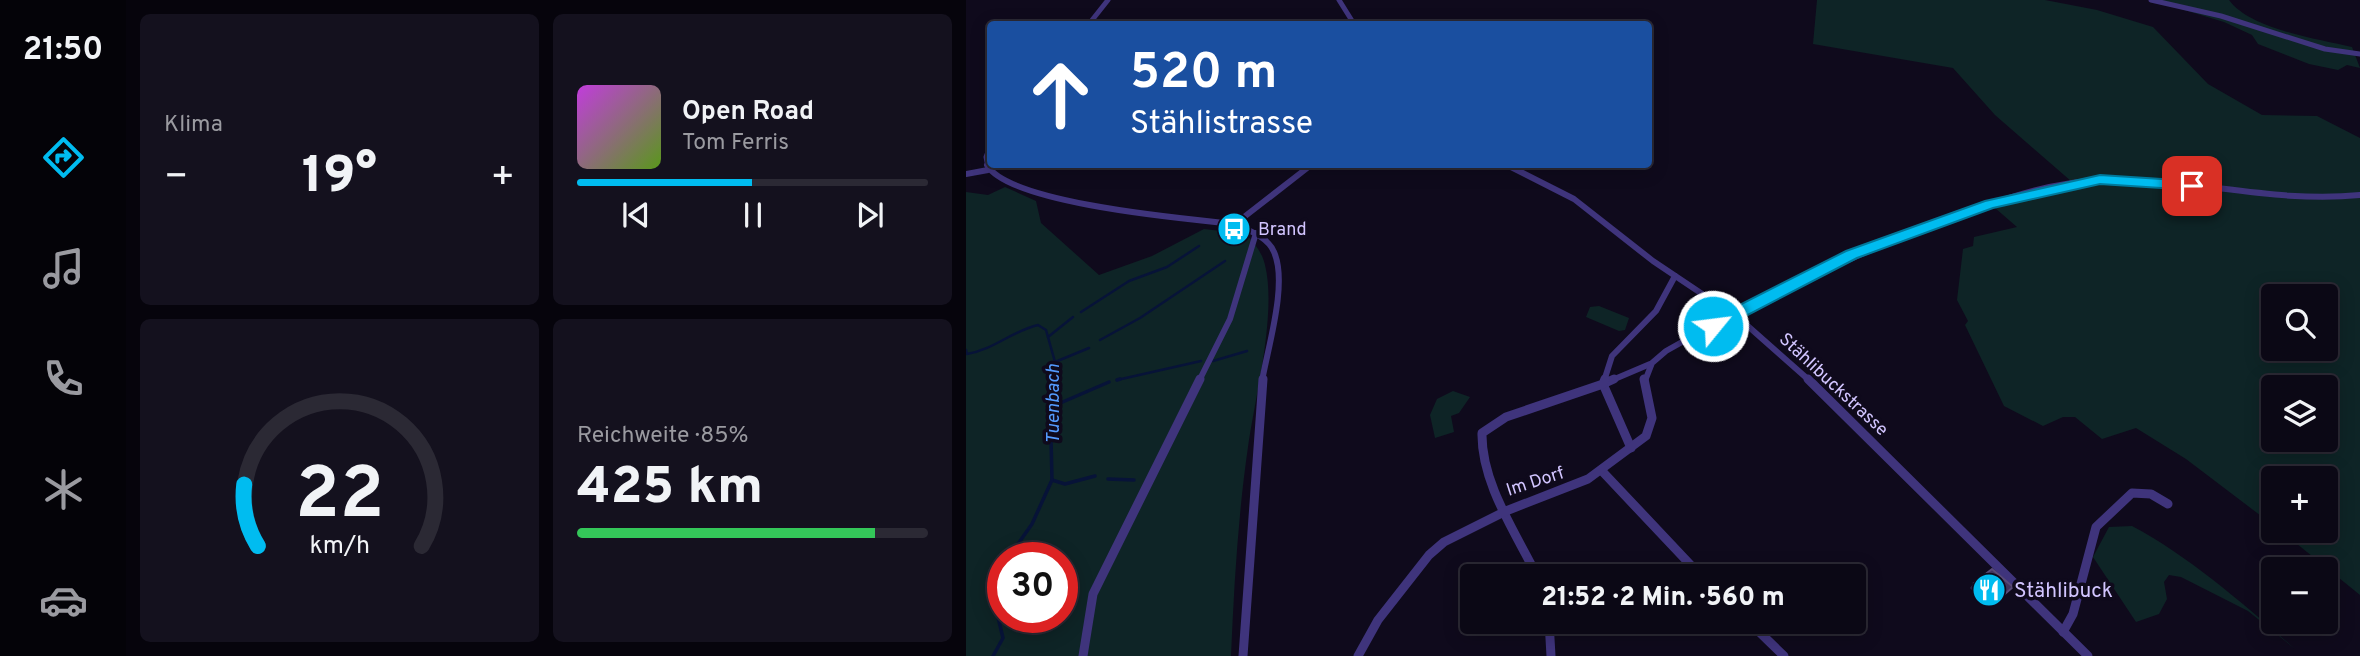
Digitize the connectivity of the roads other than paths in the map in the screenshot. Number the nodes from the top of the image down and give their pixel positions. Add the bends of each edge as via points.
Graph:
1 (1108, 0) edge
2 (1339, 0) edge
3 (2151, 0) edge
4 (1091, 21) edge
5 (1352, 21) edge
6 (2360, 54) edge
7 (1308, 168) edge
8 (1513, 168) edge
9 (988, 170) joint
10 (966, 174) edge
11 (2360, 195) edge
12 (1235, 224) junction
13 (1256, 233) junction
14 (1675, 276) junction
15 (1733, 314) junction
16 (1650, 364) junction
17 (1602, 384) junction
18 (1632, 448) junction
19 (1601, 470) junction
20 (2168, 504) dead end
21 (1506, 511) junction
22 (1531, 564) edge
23 (1690, 564) edge
24 (2063, 632) junction
25 (1550, 634) edge
26 (1761, 634) edge
27 (1083, 656) edge
28 (1243, 656) edge
29 (1358, 656) edge
30 (1551, 656) edge
31 (1784, 656) edge
32 (2088, 656) edge

1 - 4 street
2 - 5 street
3 - 6 street via 2221,16 2325,49
7 - 12 street
8 - 14 street, Stählibuckstrasse via 1574,199
9 - 10 street
9 - 12 street via 999,178 1082,205
11 - 15 street via 2299,200 2152,181 2100,180 1989,204 1852,255
12 - 13 street
13 - 27 street via 1230,319 1093,594
13 - 28 street via 1274,250 1280,279 1261,389
14 - 15 street, Stählibuckstrasse
14 - 17 street via 1656,311 1612,356
15 - 16 street
15 - 24 street, Stählibuckstrasse via 1833,401
16 - 17 street
16 - 18 street, Im Dorf via 1644,378 1652,424
17 - 18 street
17 - 21 street, Im Dorf via 1521,411 1482,433 1490,474
18 - 19 street, Im Dorf
19 - 21 street, Im Dorf via 1567,489
19 - 23 street
20 - 24 street via 2151,494 2132,493 2096,527 2073,614
21 - 22 street
21 - 29 street via 1450,539 1430,555 1378,620
24 - 32 street, Stählibuckstrasse
25 - 30 street
26 - 31 street

